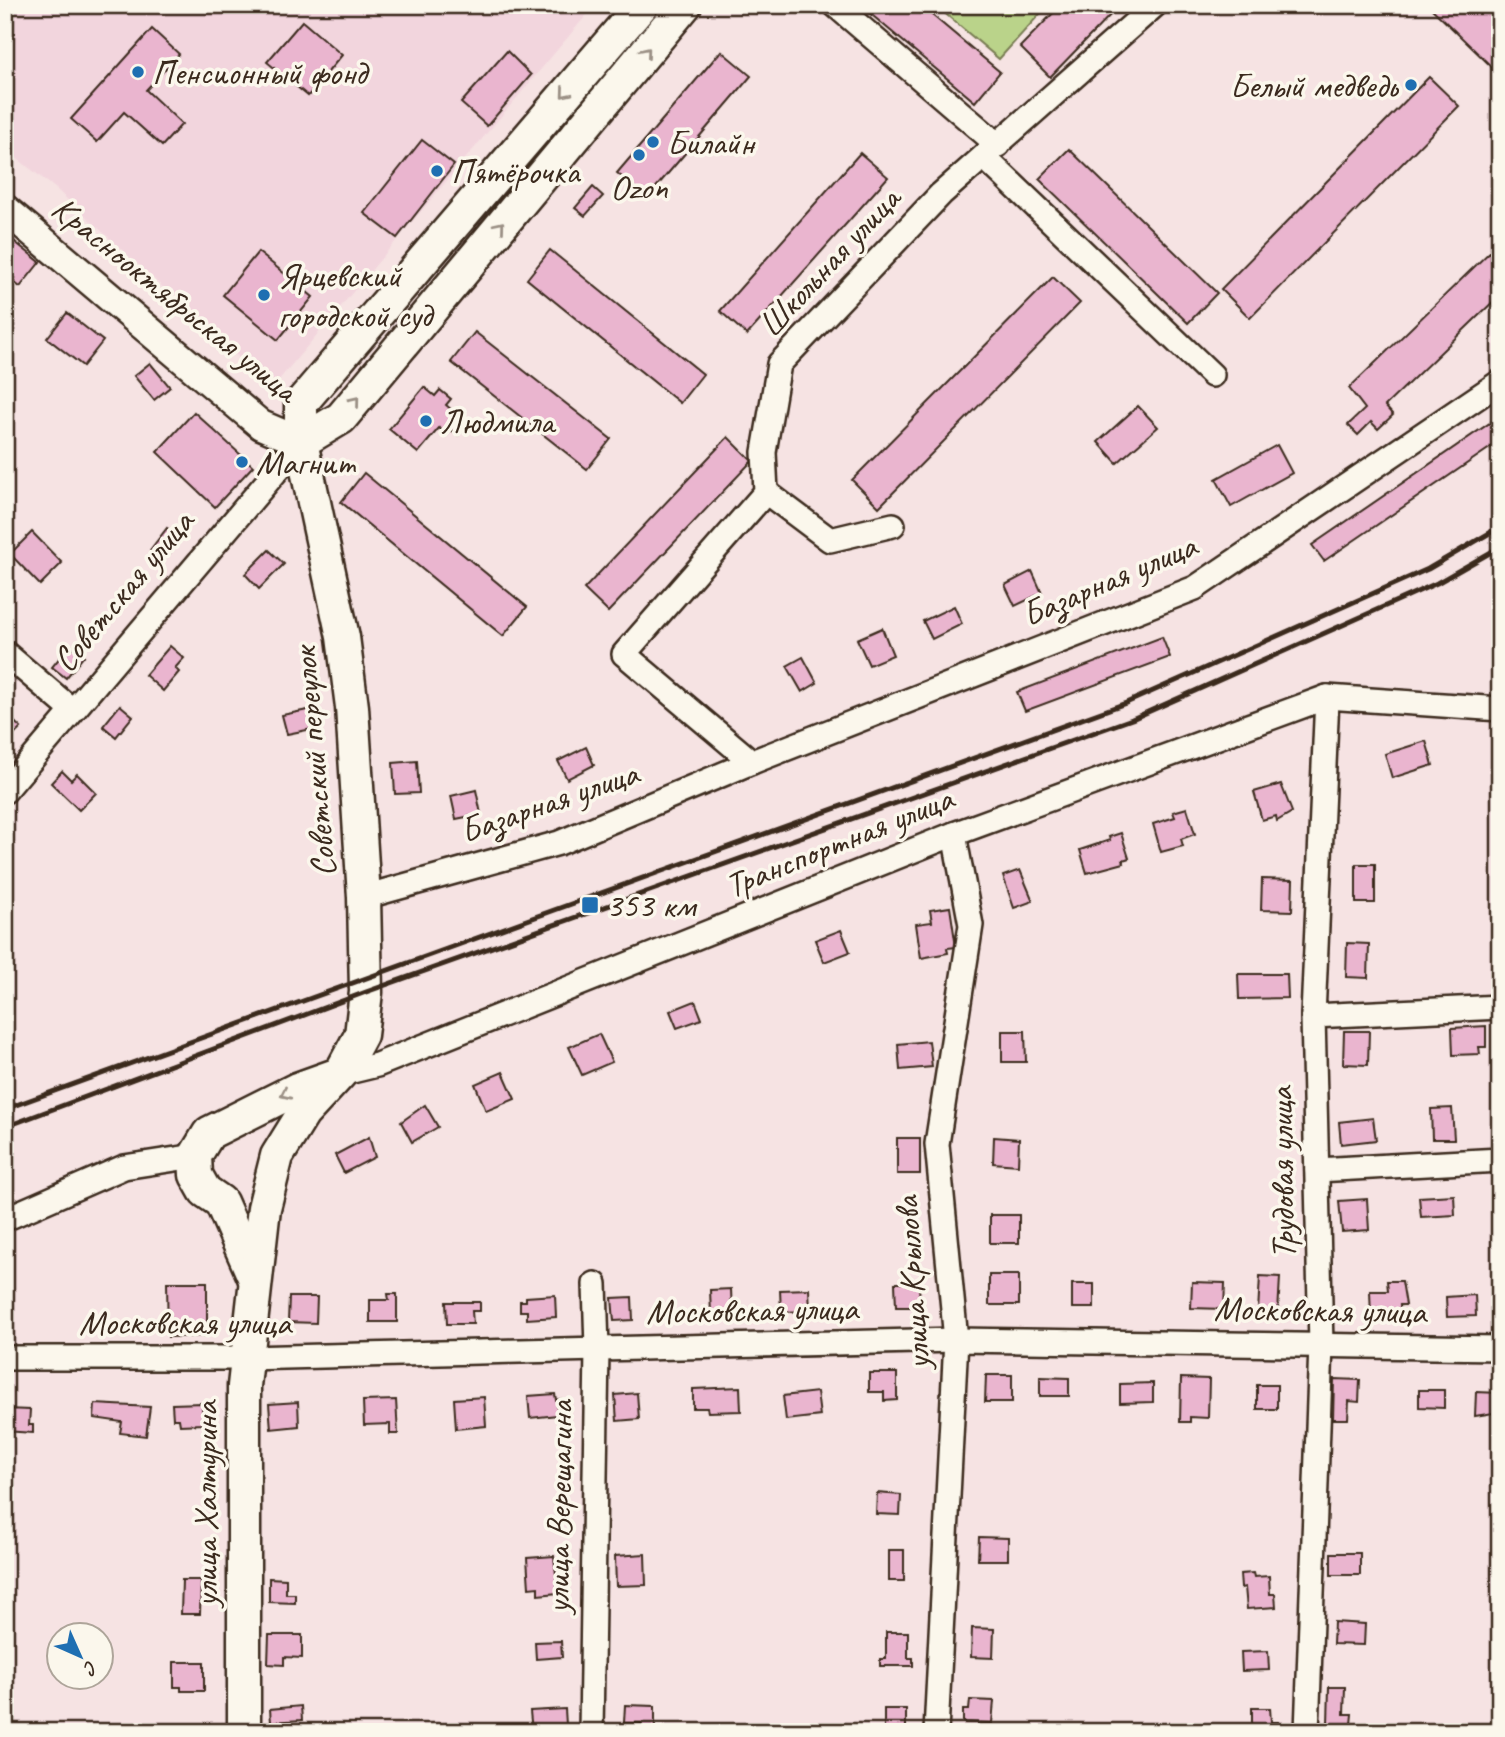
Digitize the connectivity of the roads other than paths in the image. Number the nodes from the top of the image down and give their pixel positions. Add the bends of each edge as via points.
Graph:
1 (642, 5) edge
2 (685, 5) edge
3 (835, 5) edge
4 (1155, 5) edge
5 (991, 151) junction
6 (5, 209) edge
7 (1212, 375) dead end
8 (1500, 382) edge
9 (301, 442) junction
10 (766, 492) junction
11 (893, 525) dead end
12 (5, 653) edge
13 (1327, 697) junction
14 (1500, 709) edge
15 (72, 710) junction
16 (752, 762) junction
17 (5, 791) edge
18 (954, 834) junction
19 (364, 897) junction
20 (1500, 1007) edge
21 (1314, 1016) junction
22 (340, 1074) junction
23 (233, 1122) junction
24 (195, 1156) junction
25 (277, 1156) junction
26 (1500, 1160) edge
27 (1317, 1170) junction
28 (270, 1187) junction
29 (221, 1202) junction
30 (5, 1219) edge
31 (254, 1278) junction
32 (595, 1284) dead end
33 (956, 1340) junction
34 (1321, 1345) junction
35 (1500, 1348) edge
36 (597, 1349) junction
37 (5, 1358) edge
38 (246, 1358) junction
39 (244, 1732) edge
40 (591, 1732) edge
41 (936, 1732) edge
42 (1307, 1732) edge

1 -> 9 main road via 301,403
9 -> 2 main road, Советская улица via 341,418
3 - 5 street
4 - 5 street, Школьная улица
5 - 7 street
5 - 10 street, Школьная улица via 941,194 779,364 764,452
6 - 9 street, Краснооктябрьская улица via 261,425
8 - 16 street, Базарная улица via 1195,588
9 - 15 street, Советская улица
9 - 19 main road, Советский переулок via 343,637
10 - 11 street via 830,540
10 - 16 street via 624,654
12 - 15 street
13 - 14 street
13 - 18 street, Транспортная улица
13 - 21 street, Трудовая улица
15 - 17 street, Советская улица
16 - 19 street, Базарная улица via 559,843
18 - 22 street, Транспортная улица via 377,1065
18 - 33 street, улица Крылова via 971,925 937,1144
19 - 22 main road, Советский переулок via 366,992 361,1035
20 - 21 street
21 - 27 street, Трудовая улица
22 -> 23 main road via 286,1094
22 - 25 main road, Советский переулок via 303,1114
23 - 24 main road via 209,1133
23 - 25 main road via 262,1131
24 - 29 main road via 196,1175 205,1191
24 - 30 street via 124,1167
25 - 28 main road
26 - 27 street
27 - 34 street, Трудовая улица
28 - 29 main road via 248,1203
28 - 31 main road, улица Халтурина
29 - 31 main road
31 - 38 main road, улица Халтурина
32 - 36 street, улица Верещагина
33 - 34 street, Московская улица
33 - 36 street, Московская улица
33 - 41 street, улица Крылова
34 - 35 street, Московская улица
34 - 42 street, Трудовая улица
36 - 38 street, Московская улица
36 - 40 street, улица Верещагина
37 - 38 street, Московская улица
38 - 39 main road, улица Халтурина

